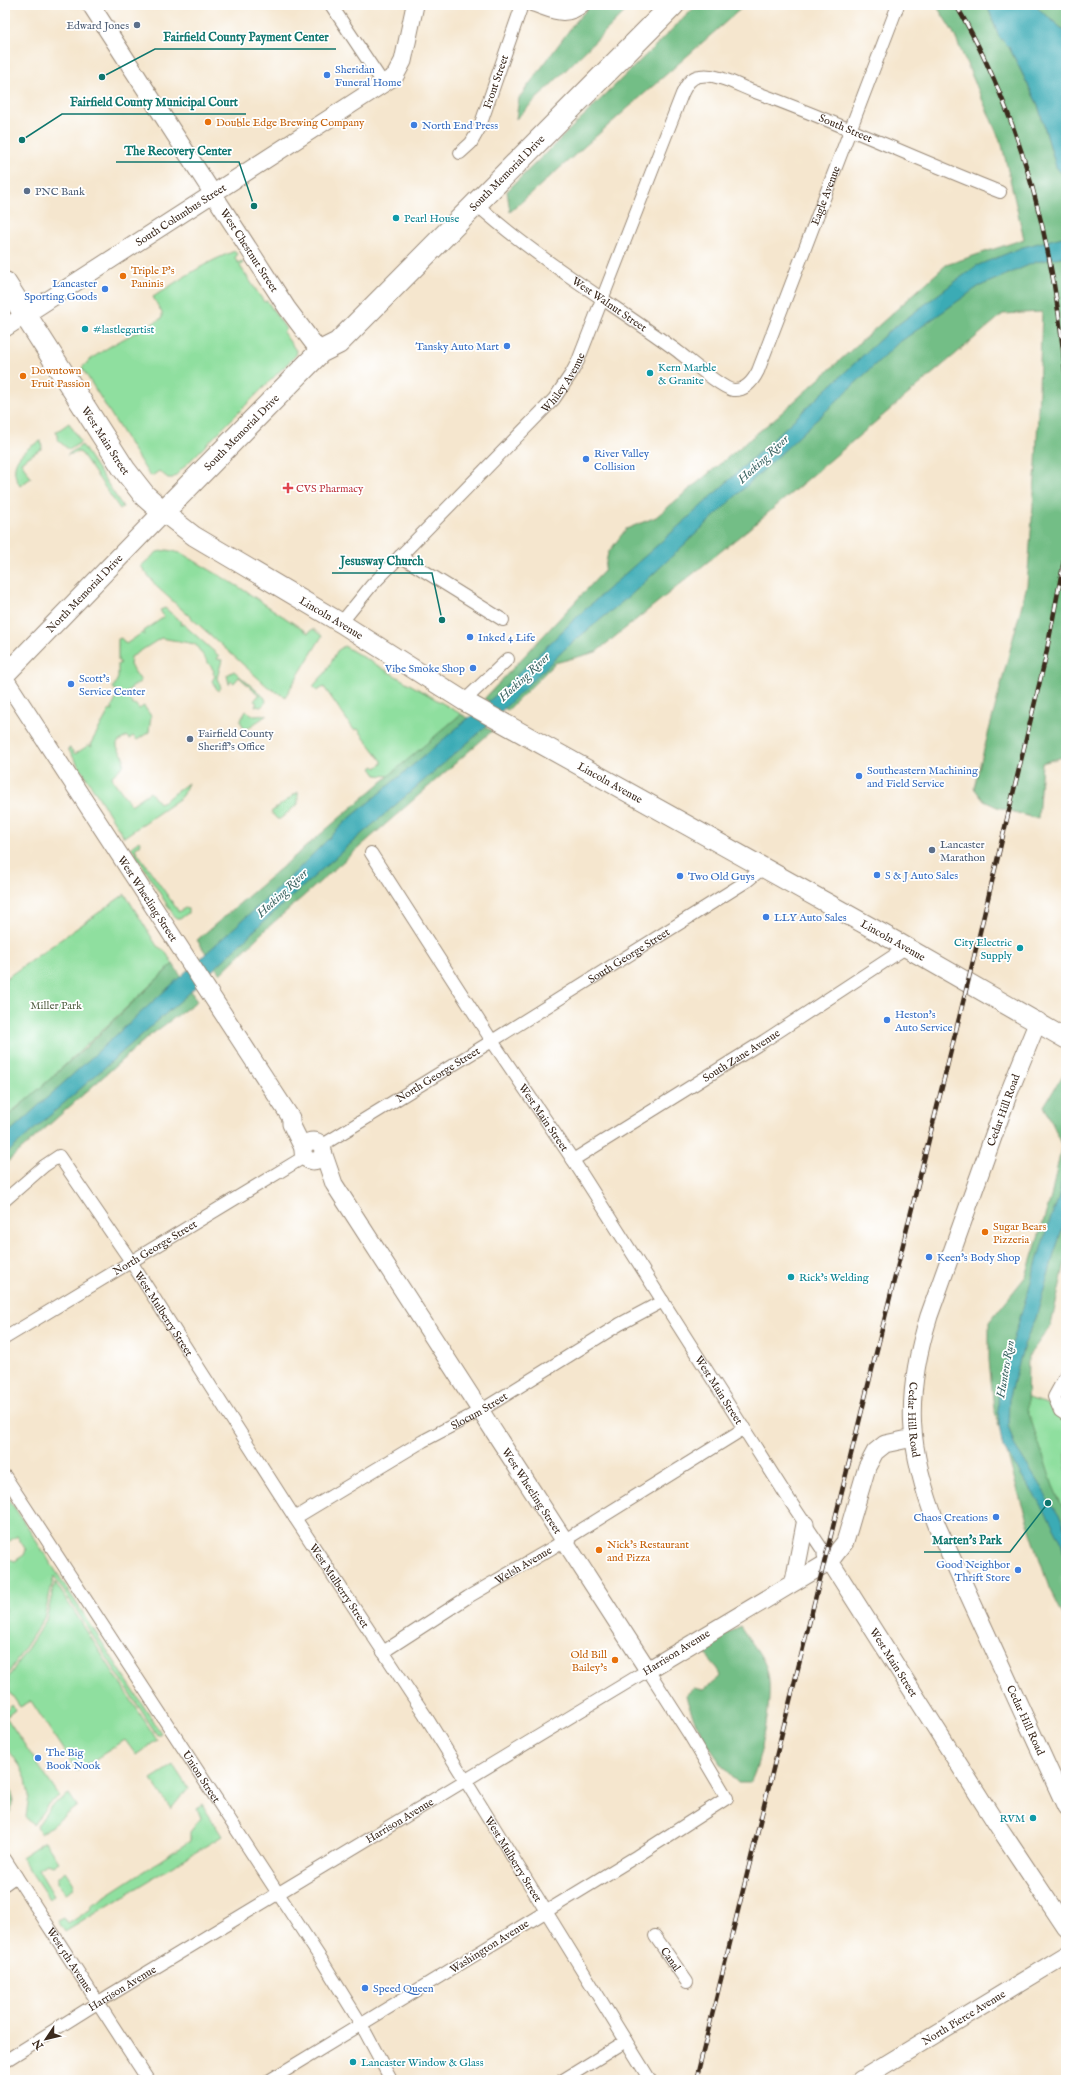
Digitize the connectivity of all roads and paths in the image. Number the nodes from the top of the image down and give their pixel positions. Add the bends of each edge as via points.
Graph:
1 (91, 5) edge
2 (331, 5) edge
3 (414, 5) edge
4 (522, 5) edge
5 (532, 5) edge
6 (584, 5) edge
7 (655, 5) edge
8 (673, 5) edge
9 (898, 5) edge
10 (690, 81) joint
11 (383, 83) junction
12 (850, 130) junction
13 (460, 153) dead end
14 (213, 192) junction
15 (1000, 192) dead end
16 (476, 204) junction
17 (5, 283) edge
18 (602, 300) junction
19 (26, 315) junction
20 (5, 328) edge
21 (320, 352) junction
22 (749, 385) joint
23 (163, 512) junction
24 (400, 556) junction
25 (503, 620) dead end
26 (341, 623) junction
27 (508, 659) dead end
28 (5, 675) edge
29 (5, 679) edge
30 (467, 703) junction
31 (371, 852) dead end
32 (763, 868) junction
33 (907, 947) junction
34 (1038, 1021) junction
35 (1066, 1039) edge
36 (492, 1041) junction
37 (313, 1151) junction
38 (573, 1160) junction
39 (5, 1200) edge
40 (131, 1262) junction
41 (663, 1301) junction
42 (5, 1338) edge
43 (1066, 1375) edge
44 (480, 1411) junction
45 (1066, 1415) edge
46 (745, 1428) junction
47 (913, 1438) junction
48 (5, 1476) edge
49 (295, 1518) junction
50 (805, 1524) junction
51 (564, 1540) junction
52 (828, 1558) junction
53 (794, 1581) junction
54 (383, 1652) junction
55 (648, 1670) junction
56 (466, 1781) junction
57 (727, 1798) joint
58 (1066, 1807) edge
59 (5, 1859) edge
60 (16, 1876) junction
61 (5, 1884) edge
62 (278, 1895) junction
63 (546, 1911) junction
64 (1066, 1928) edge
65 (655, 1936) dead end
66 (1066, 1954) edge
67 (687, 1982) dead end
68 (98, 2003) junction
69 (361, 2024) junction
70 (626, 2041) junction
71 (5, 2061) edge
72 (148, 2080) edge
73 (270, 2080) edge
74 (392, 2080) edge
75 (563, 2080) edge
76 (650, 2080) edge
77 (860, 2080) edge

1 - 14 street, West Chestnut Street
2 - 11 street
3 - 11 street, South Columbus Street via 401,68 395,76
4 - 13 street, Front Street via 479,129 471,143
5 - 6 street via 563,15 577,11
7 - 21 highway, South Memorial Drive via 329,333
8 - 16 highway, South Memorial Drive
9 - 12 street, Eagle Avenue
10 - 12 street, South Street via 700,76 717,78
10 - 18 street, Whiley Avenue via 682,94
11 - 14 street, South Columbus Street
12 - 15 street, South Street
12 - 22 street, Eagle Avenue via 758,371
14 - 19 street, South Columbus Street
14 - 21 street, West Chestnut Street via 295,320
16 - 18 street, West Walnut Street via 530,248
16 - 21 highway, South Memorial Drive via 338,343
17 - 19 highway, West Main Street
18 - 22 street, West Walnut Street via 728,388 738,390
18 - 24 street, Whiley Avenue via 578,361 563,387
19 - 20 street, South Columbus Street
19 - 23 highway, West Main Street via 124,469 145,496
21 - 23 highway, South Memorial Drive
23 - 26 main road, Lincoln Avenue via 220,553
23 - 28 main road, North Memorial Drive
24 - 25 street
24 - 26 street, Whiley Avenue
26 - 30 main road, Lincoln Avenue
27 - 30 street
29 - 37 street, West Wheeling Street via 208,989 291,1118 292,1124
30 - 32 main road, Lincoln Avenue
31 - 36 street, West Main Street
32 - 33 main road, Lincoln Avenue
32 - 36 street, South George Street via 747,882
33 - 34 main road, Lincoln Avenue
33 - 38 street, South Zane Avenue via 764,1041
34 - 35 main road, Lincoln Avenue
34 - 47 street, Cedar Hill Road via 1008,1095 920,1345 912,1391
36 - 37 street, North George Street
36 - 38 street, West Main Street
37 - 40 street, North George Street
37 - 44 street, West Wheeling Street via 328,1180 334,1184
38 - 41 street, West Main Street
39 - 40 street, West Mulberry Street via 59,1156
40 - 42 street, North George Street
40 - 49 street, West Mulberry Street
41 - 44 street, Slocum Street via 614,1328
41 - 46 street, West Main Street
43 - 45 street via 1054,1397 1060,1410
44 - 49 street, Slocum Street via 429,1438
44 - 51 street, West Wheeling Street
46 - 50 street, West Main Street
46 - 51 street, Welsh Avenue
47 - 52 street, Harrison Avenue via 886,1444 875,1452 867,1467 845,1542
47 - 58 street, Cedar Hill Road via 922,1484 938,1528
48 - 62 street, Union Street
49 - 54 street, West Mulberry Street
50 - 52 street, West Main Street
50 - 53 street
51 - 54 street, Welsh Avenue via 468,1597
51 - 55 street, West Wheeling Street
52 - 53 street, Harrison Avenue
52 - 64 street, West Main Street
53 - 55 street, Harrison Avenue
54 - 56 street, West Mulberry Street
55 - 56 street, Harrison Avenue
55 - 57 street, West Wheeling Street
56 - 62 street, Harrison Avenue
56 - 63 street, West Mulberry Street
57 - 63 street, Washington Avenue via 638,1856
59 - 60 street, West 5th Avenue
60 - 61 street
60 - 68 street, West 5th Avenue
62 - 68 street, Harrison Avenue
62 - 69 street, Union Street
63 - 69 street, Washington Avenue
63 - 70 street, West Mulberry Street
65 - 67 street, Canal
66 - 77 street, North Pierce Avenue
68 - 71 street, Harrison Avenue
68 - 72 street, West 5th Avenue
69 - 73 street, Washington Avenue
69 - 74 street, Union Street
70 - 75 street
70 - 76 street, West Mulberry Street

